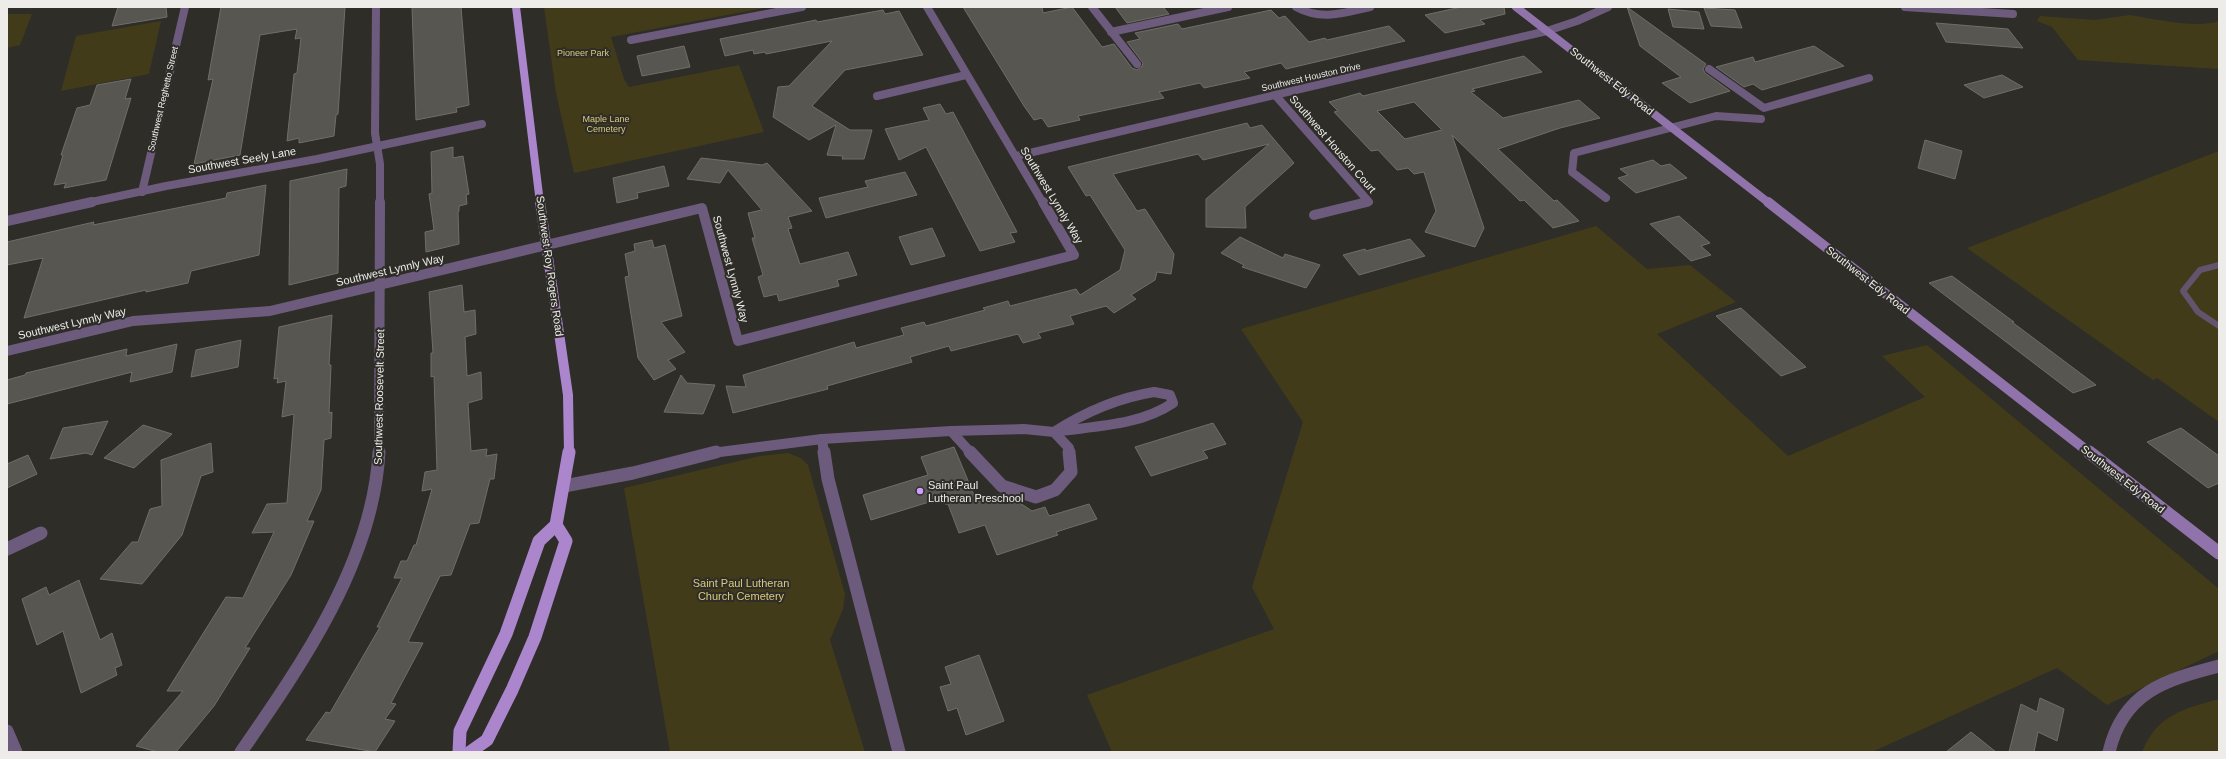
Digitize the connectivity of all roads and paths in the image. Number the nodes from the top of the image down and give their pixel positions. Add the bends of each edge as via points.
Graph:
1 (185, 7) edge
2 (376, 7) edge
3 (516, 7) edge
4 (802, 7) edge
5 (927, 7) edge
6 (1092, 7) edge
7 (1228, 7) edge
8 (1296, 7) edge
9 (1370, 7) edge
10 (1516, 7) edge
11 (1608, 7) edge
12 (1905, 7) edge
13 (2008, 7) edge
14 (1547, 31) junction
15 (1111, 32) junction
16 (631, 40) dead end
17 (1137, 64) dead end
18 (1709, 69) dead end
19 (966, 75) junction
20 (1869, 78) dead end
21 (877, 96) dead end
22 (1276, 96) junction
23 (1764, 108) junction
24 (482, 124) dead end
25 (1672, 128) junction
26 (377, 146) junction
27 (1016, 156) junction
28 (142, 192) junction
29 (1606, 198) dead end
30 (1314, 215) dead end
31 (7, 220) edge
32 (547, 245) junction
33 (381, 285) junction
34 (7, 351) edge
35 (951, 431) junction
36 (1054, 432) junction
37 (822, 439) junction
38 (564, 486) junction
39 (556, 525) junction
40 (41, 533) dead end
41 (7, 549) edge
42 (2219, 553) edge
43 (2219, 666) edge
44 (7, 731) edge
45 (16, 752) edge
46 (241, 752) edge
47 (459, 752) edge
48 (470, 752) edge
49 (899, 752) edge
50 (2109, 752) edge

1 - 28 street, Southwest Reghetto Street
2 - 26 street, Southwest Roosevelt Street
3 - 32 main road, Southwest Roy Rogers Road
4 - 16 street
5 - 19 street, Southwest Lynnly Way
6 - 15 street
7 - 15 street
8 - 9 street via 1313,16 1322,17
10 - 14 main road, Southwest Edy Road
11 - 14 street, Southwest Houston Drive via 1577,22
12 - 13 street via 2013,14
14 - 22 street, Southwest Houston Drive
14 - 25 main road, Southwest Edy Road
15 - 17 street
18 - 23 street
19 - 21 street
19 - 27 street, Southwest Lynnly Way
20 - 23 street
22 - 27 street, Southwest Houston Drive
22 - 30 street, Southwest Houston Court via 1369,202
23 - 25 street via 1762,119 1716,116
24 - 26 street, Southwest Seely Lane
25 - 29 street via 1574,153 1572,172
25 - 42 main road, Southwest Edy Road
26 - 28 street, Southwest Seely Lane
26 - 33 street, Southwest Roosevelt Street via 380,164
27 - 32 street, Southwest Lynnly Way via 1074,255 738,341 702,208
28 - 31 street, Southwest Seely Lane
32 - 33 street, Southwest Lynnly Way
32 - 38 main road, Southwest Roy Rogers Road via 568,395 569,453
33 - 34 street, Southwest Lynnly Way via 251,314 133,321
33 - 46 street, Southwest Roosevelt Street via 378,470 366,523 346,577 313,643 278,700
35 - 36 street via 1024,429
35 - 36 street via 1002,486 1036,497 1055,490 1071,472 1069,448
35 - 37 street
36 - 36 street via 1130,420 1158,413 1173,403 1170,395 1154,392 1138,394 1071,420
37 - 38 street via 719,451 641,472
37 - 49 street via 828,479
38 - 39 main road, Southwest Roy Rogers Road
39 - 47 main road via 539,541 506,634 460,731
39 - 48 main road via 566,541 535,637 487,740
40 - 41 street
43 - 50 street via 2176,678 2139,698 2123,713 2110,743
44 - 45 street

